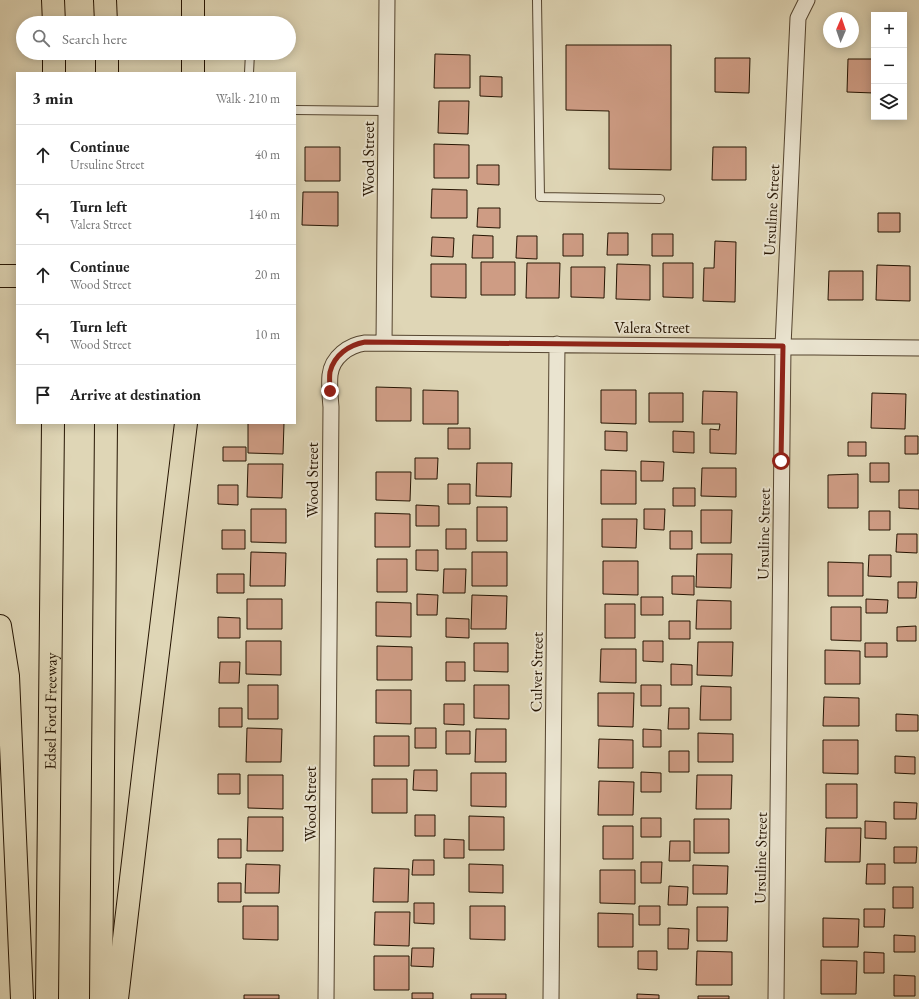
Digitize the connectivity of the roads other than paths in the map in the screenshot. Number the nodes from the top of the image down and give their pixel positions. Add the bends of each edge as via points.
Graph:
1 (53, 0) edge
2 (105, 0) edge
3 (194, 0) edge
4 (387, 0) edge
5 (537, 0) edge
6 (806, 0) edge
7 (54, 16) edge
8 (106, 16) edge
9 (193, 16) edge
10 (54, 60) edge
11 (107, 60) edge
12 (193, 60) edge
13 (250, 60) edge
14 (54, 72) edge
15 (107, 72) edge
16 (193, 72) edge
17 (249, 72) edge
18 (296, 110) edge
19 (386, 111) junction
20 (660, 199) dead end
21 (384, 343) junction
22 (557, 344) junction
23 (783, 346) junction
24 (919, 348) edge
25 (53, 424) edge
26 (106, 424) edge
27 (186, 424) edge
28 (0, 626) edge
29 (22, 999) edge
30 (47, 999) edge
31 (101, 999) edge
32 (118, 999) edge
33 (326, 999) edge
34 (551, 999) edge
35 (776, 999) edge

1 - 7 highway
2 - 8 highway
3 - 9 highway
4 - 19 street, Wood Street
5 - 20 lane via 540,197
6 - 23 street, Ursuline Street via 798,18
10 - 14 highway
11 - 15 highway
12 - 16 highway
13 - 17 lane
18 - 19 lane
19 - 21 street, Wood Street
21 - 22 street, Valera Street
21 - 33 street, Wood Street via 365,342 351,347 335,361 330,373
22 - 23 street, Valera Street
22 - 34 street, Culver Street
23 - 24 street, Valera Street
23 - 35 street, Ursuline Street
25 - 30 highway, Edsel Ford Freeway
26 - 31 highway
27 - 32 highway
28 - 29 highway via 8,676

